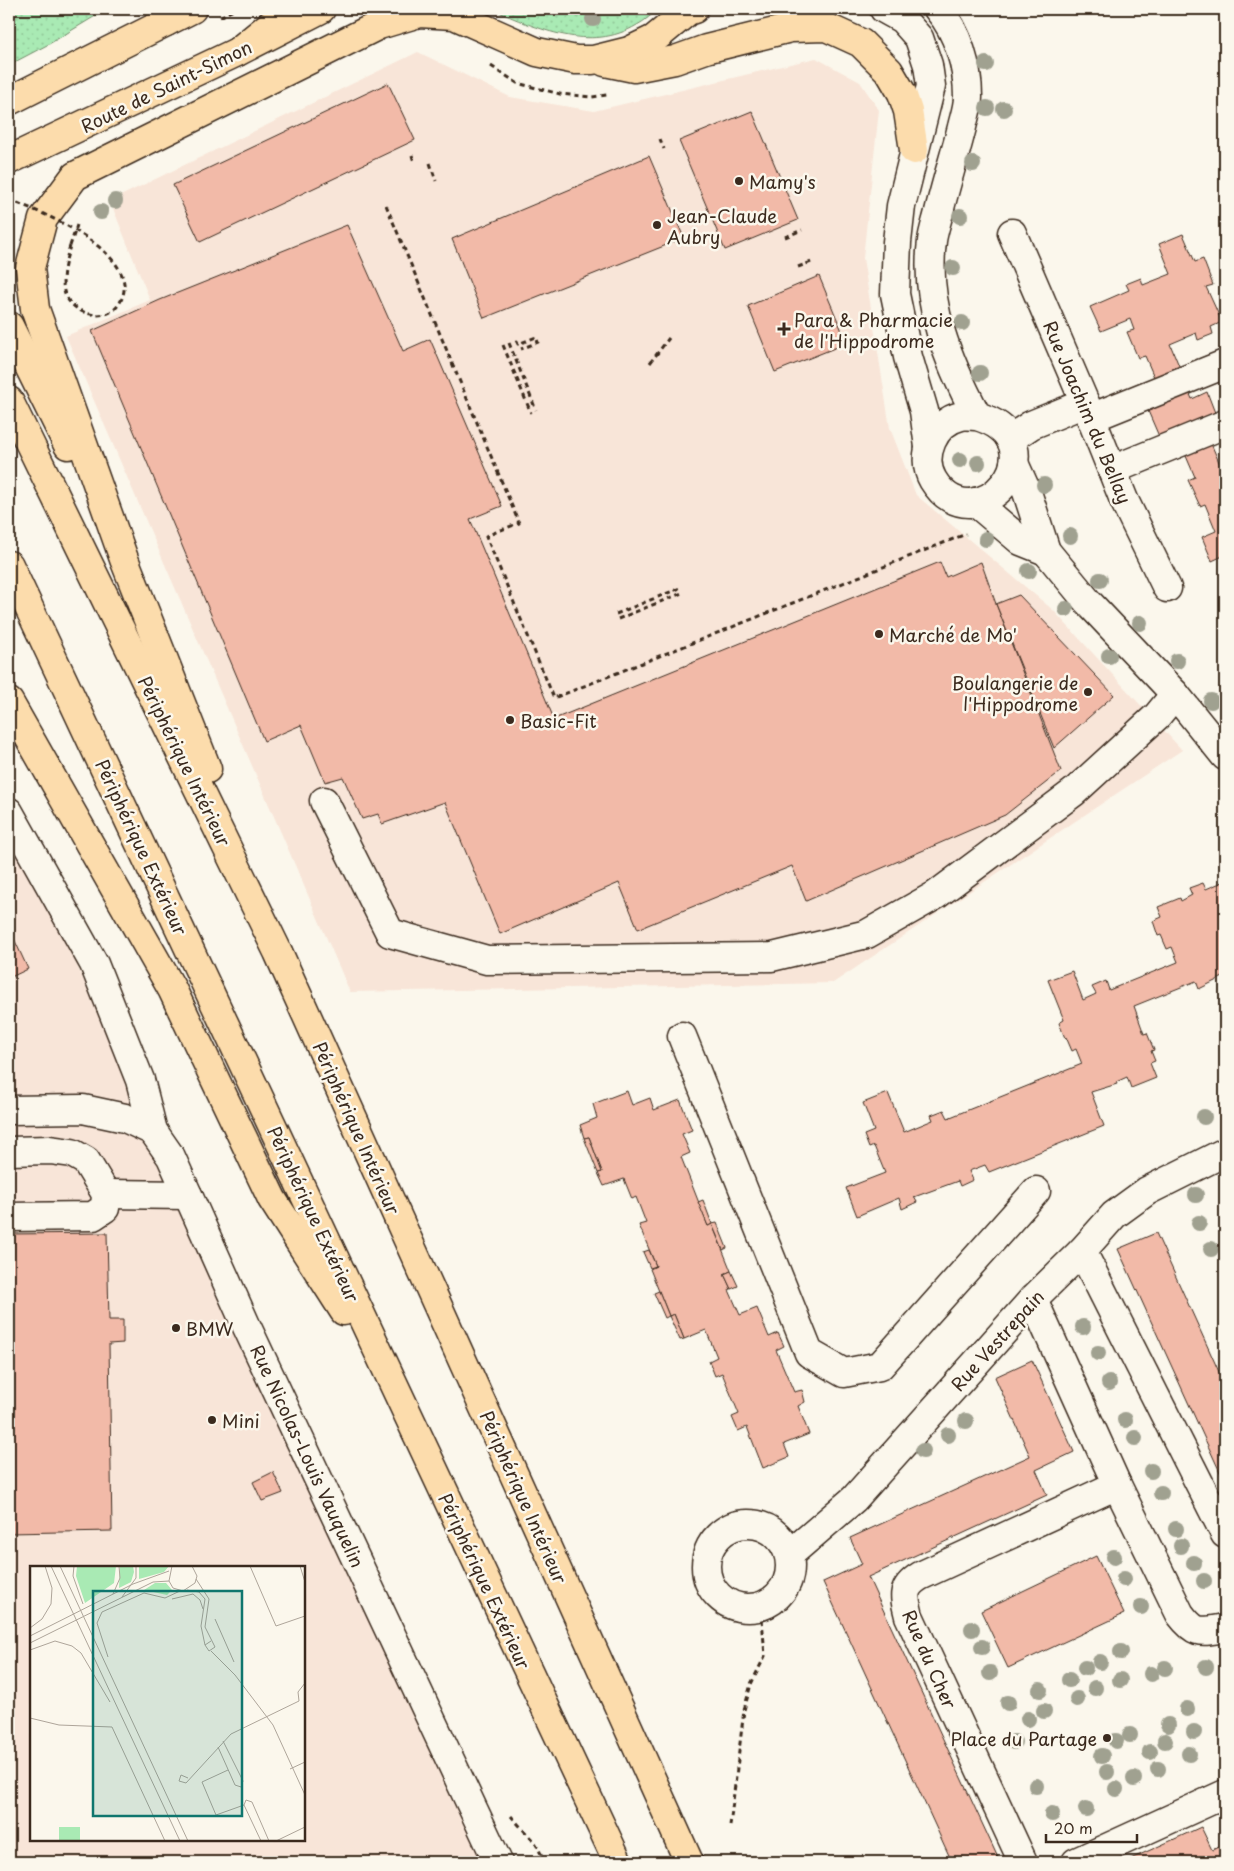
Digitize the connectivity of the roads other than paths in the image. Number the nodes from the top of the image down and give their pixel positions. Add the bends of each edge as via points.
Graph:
1 (192, 9) edge
2 (290, 9) edge
3 (321, 9) edge
4 (694, 9) edge
5 (884, 9) edge
6 (938, 9) edge
7 (171, 15) edge
8 (237, 52) junction
9 (593, 60) junction
10 (9, 100) edge
11 (914, 150) junction
12 (10, 160) edge
13 (1012, 233) dead end
14 (9, 326) edge
15 (1225, 364) edge
16 (9, 401) edge
17 (1088, 410) junction
18 (977, 416) junction
19 (1225, 424) edge
20 (929, 447) junction
21 (1012, 451) junction
22 (1112, 470) junction
23 (975, 502) junction
24 (1046, 550) junction
25 (124, 559) junction
26 (9, 565) edge
27 (1167, 588) dead end
28 (1175, 694) junction
29 (9, 702) edge
30 (1225, 756) edge
31 (324, 800) dead end
32 (9, 812) edge
33 (278, 952) junction
34 (682, 1036) dead end
35 (9, 1110) edge
36 (153, 1131) junction
37 (9, 1151) edge
38 (1225, 1152) edge
39 (1036, 1191) dead end
40 (106, 1194) junction
41 (188, 1195) junction
42 (9, 1217) edge
43 (1082, 1251) junction
44 (1033, 1299) junction
45 (400, 1400) junction
46 (1118, 1485) junction
47 (1225, 1534) edge
48 (789, 1555) junction
49 (1225, 1628) edge
50 (1225, 1794) edge
51 (498, 1862) edge
52 (618, 1862) edge
53 (689, 1862) edge
54 (1023, 1862) edge
55 (1076, 1862) edge

1 - 7 main road
2 - 8 main road
3 - 8 main road, Route de Saint-Simon
4 - 9 main road via 654,39 629,52
5 - 11 street via 902,19 919,38 928,65 930,86
6 - 18 street via 957,42 965,69 968,99 932,241 933,296 938,327 957,378
7 - 10 main road
8 - 12 main road, Route de Saint-Simon
9 - 11 main road via 634,68 791,28 826,27 862,43 889,71 908,111
9 - 25 main road via 537,52 454,15 419,13 379,25 75,176 43,219 30,268 35,309
11 - 20 street via 896,242 896,294 908,357 924,411
13 - 17 street, Rue Joachim du Bellay
14 - 25 main road
15 - 17 street
16 - 33 main road, Périphérique Intérieur
17 - 21 street via 1031,425
17 - 22 street, Rue Joachim du Bellay
18 - 20 street via 961,416 947,422
18 - 21 street via 1002,428
19 - 22 street
20 - 23 street via 928,462 939,488 949,497
21 - 23 street via 1008,481 994,496
21 - 24 street
22 - 27 street, Rue Joachim du Bellay
23 - 24 street via 1021,541
24 - 28 street via 1088,602
25 - 33 main road
26 - 45 main road, Périphérique Extérieur
28 - 30 street
28 - 31 street via 1157,716 1074,792 936,895 867,934 772,957 487,960 390,933
29 - 45 main road via 172,989 272,1199
32 - 36 street via 94,964 140,1080
33 - 53 main road, Périphérique Intérieur
34 - 39 street via 809,1353 844,1373 880,1366
35 - 36 street via 84,1109 125,1118
36 - 41 street, Rue Nicolas-Louis Vauquelin via 171,1157
37 - 40 street via 72,1153 86,1161
38 - 43 street, Rue Vestrepain via 1147,1191 1114,1215
40 - 41 street
40 - 42 street via 105,1208 93,1216
41 - 51 street, Rue Nicolas-Louis Vauquelin
43 - 44 street, Rue Vestrepain
43 - 47 street
44 - 46 street
44 - 48 street, Rue Vestrepain via 854,1499
45 - 52 main road, Périphérique Extérieur
46 - 49 street via 1180,1614 1190,1626 1202,1632
46 - 54 street, Rue du Cher via 920,1576 905,1590 910,1616
48 - 48 street via 789,1577 782,1591 761,1606 746,1608 724,1600 714,1590 707,1573 711,1546 718,1536 733,1526 751,1524 765,1527 784,1543
50 - 55 street

